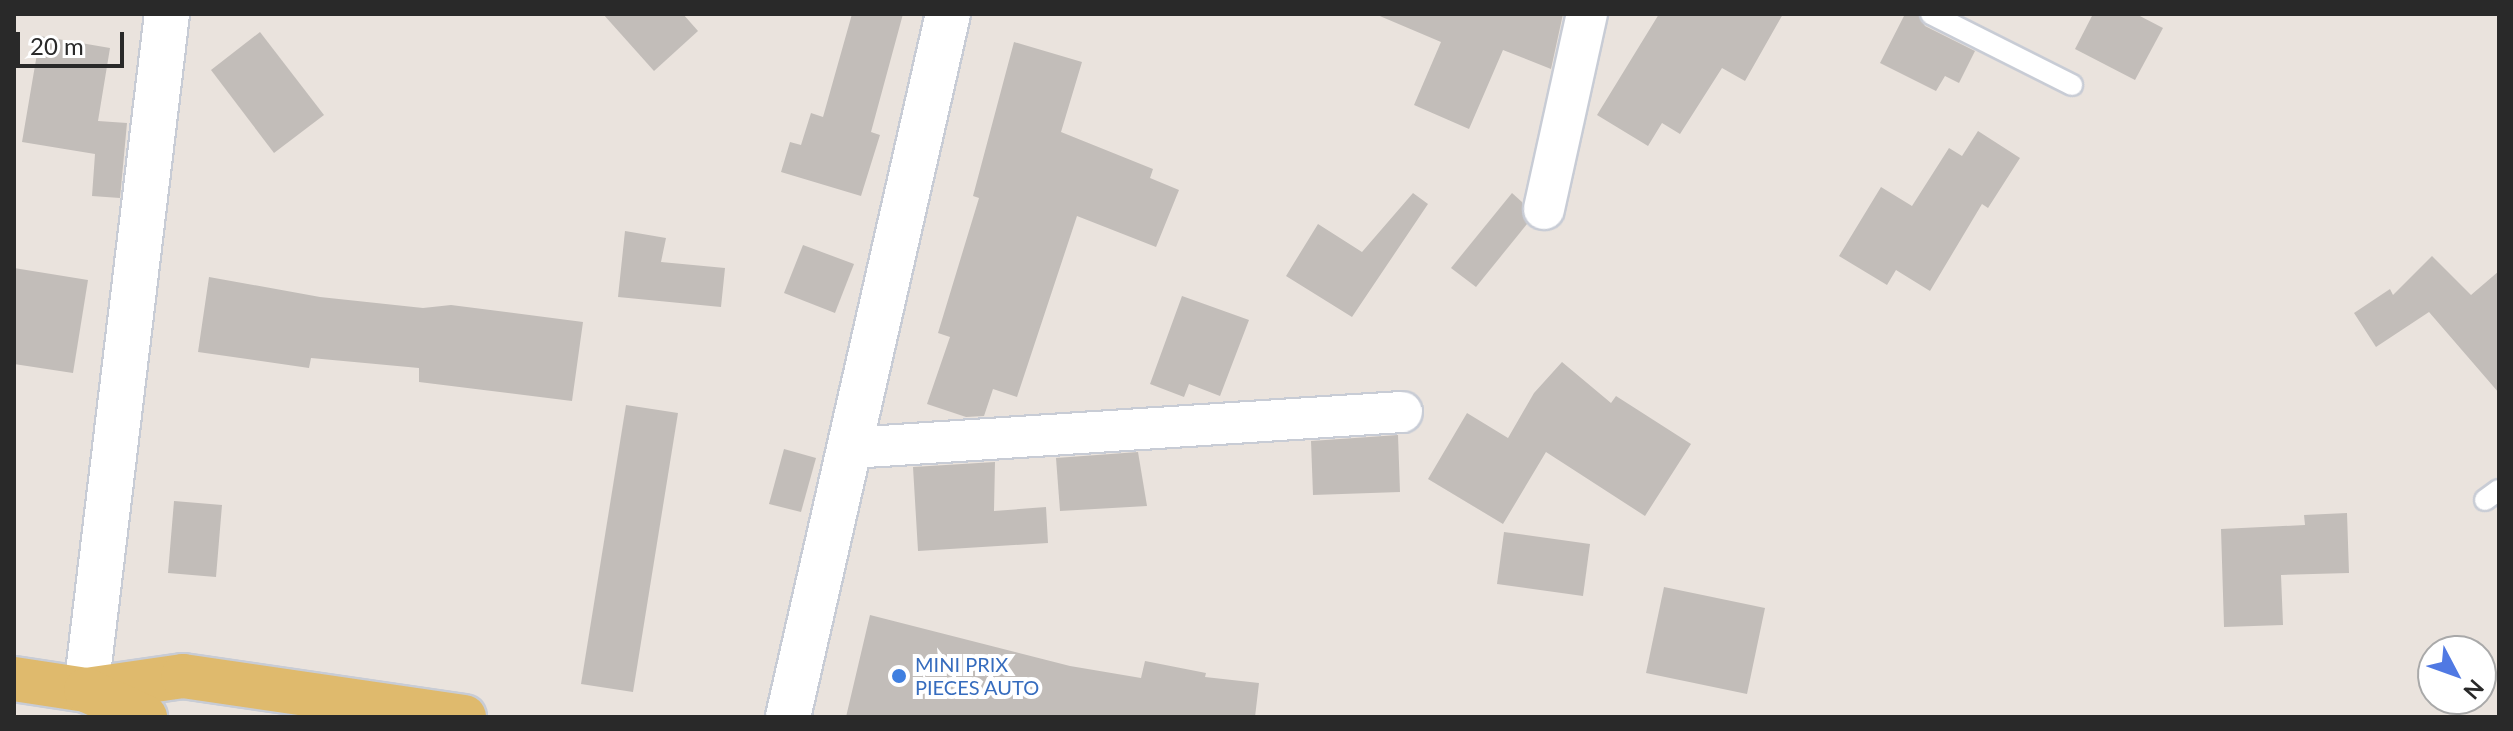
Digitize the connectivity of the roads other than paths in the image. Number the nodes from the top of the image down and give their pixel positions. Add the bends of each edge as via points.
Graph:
1 (167, 14) edge
2 (948, 14) edge
3 (1587, 14) edge
4 (1931, 14) edge
5 (2072, 85) dead end
6 (1544, 209) dead end
7 (1402, 412) dead end
8 (851, 448) junction
9 (14, 679) edge
10 (85, 704) edge
11 (145, 717) edge
12 (464, 717) edge
13 (788, 717) edge

1 - 10 street
2 - 8 street
3 - 6 street
4 - 5 lane
7 - 8 street
8 - 13 street
9 - 10 main road
10 - 11 main road
10 - 12 main road via 183,676

